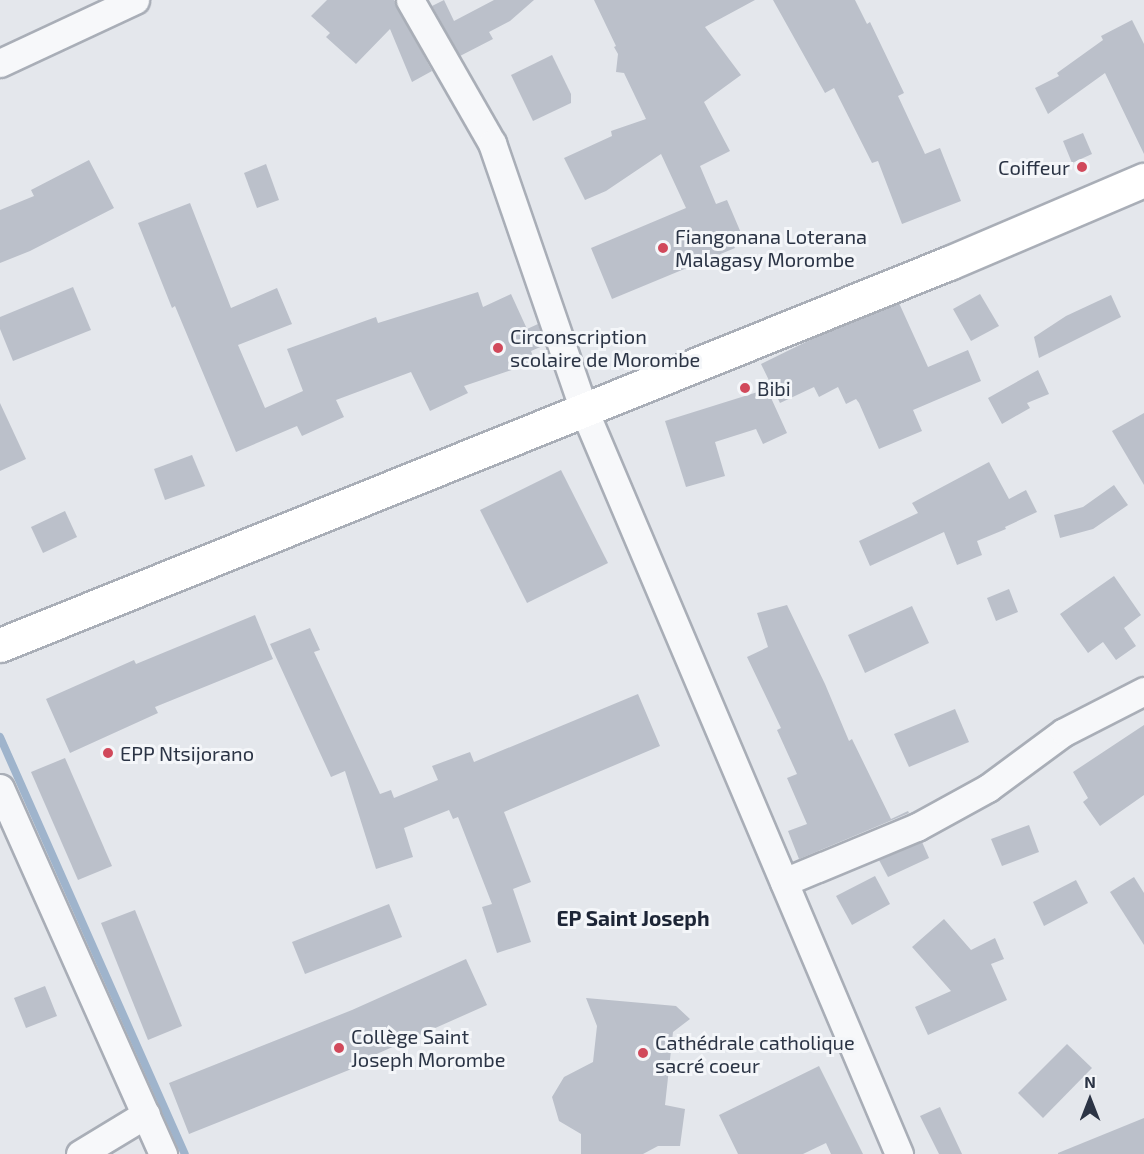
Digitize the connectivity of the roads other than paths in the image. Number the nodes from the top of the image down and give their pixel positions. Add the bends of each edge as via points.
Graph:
1 (135, 0) edge
2 (410, 0) edge
3 (0, 63) edge
4 (1144, 180) edge
5 (584, 410) junction
6 (0, 645) edge
7 (1144, 691) edge
8 (0, 788) edge
9 (784, 882) junction
10 (146, 1114) junction
11 (80, 1154) edge
12 (163, 1154) edge
13 (899, 1154) edge

1 - 3 street
2 - 5 street via 492,143
4 - 5 street
5 - 6 street
5 - 9 street
7 - 9 street via 1064,732 988,788 917,827
8 - 10 street
9 - 13 street
10 - 11 street
10 - 12 street

